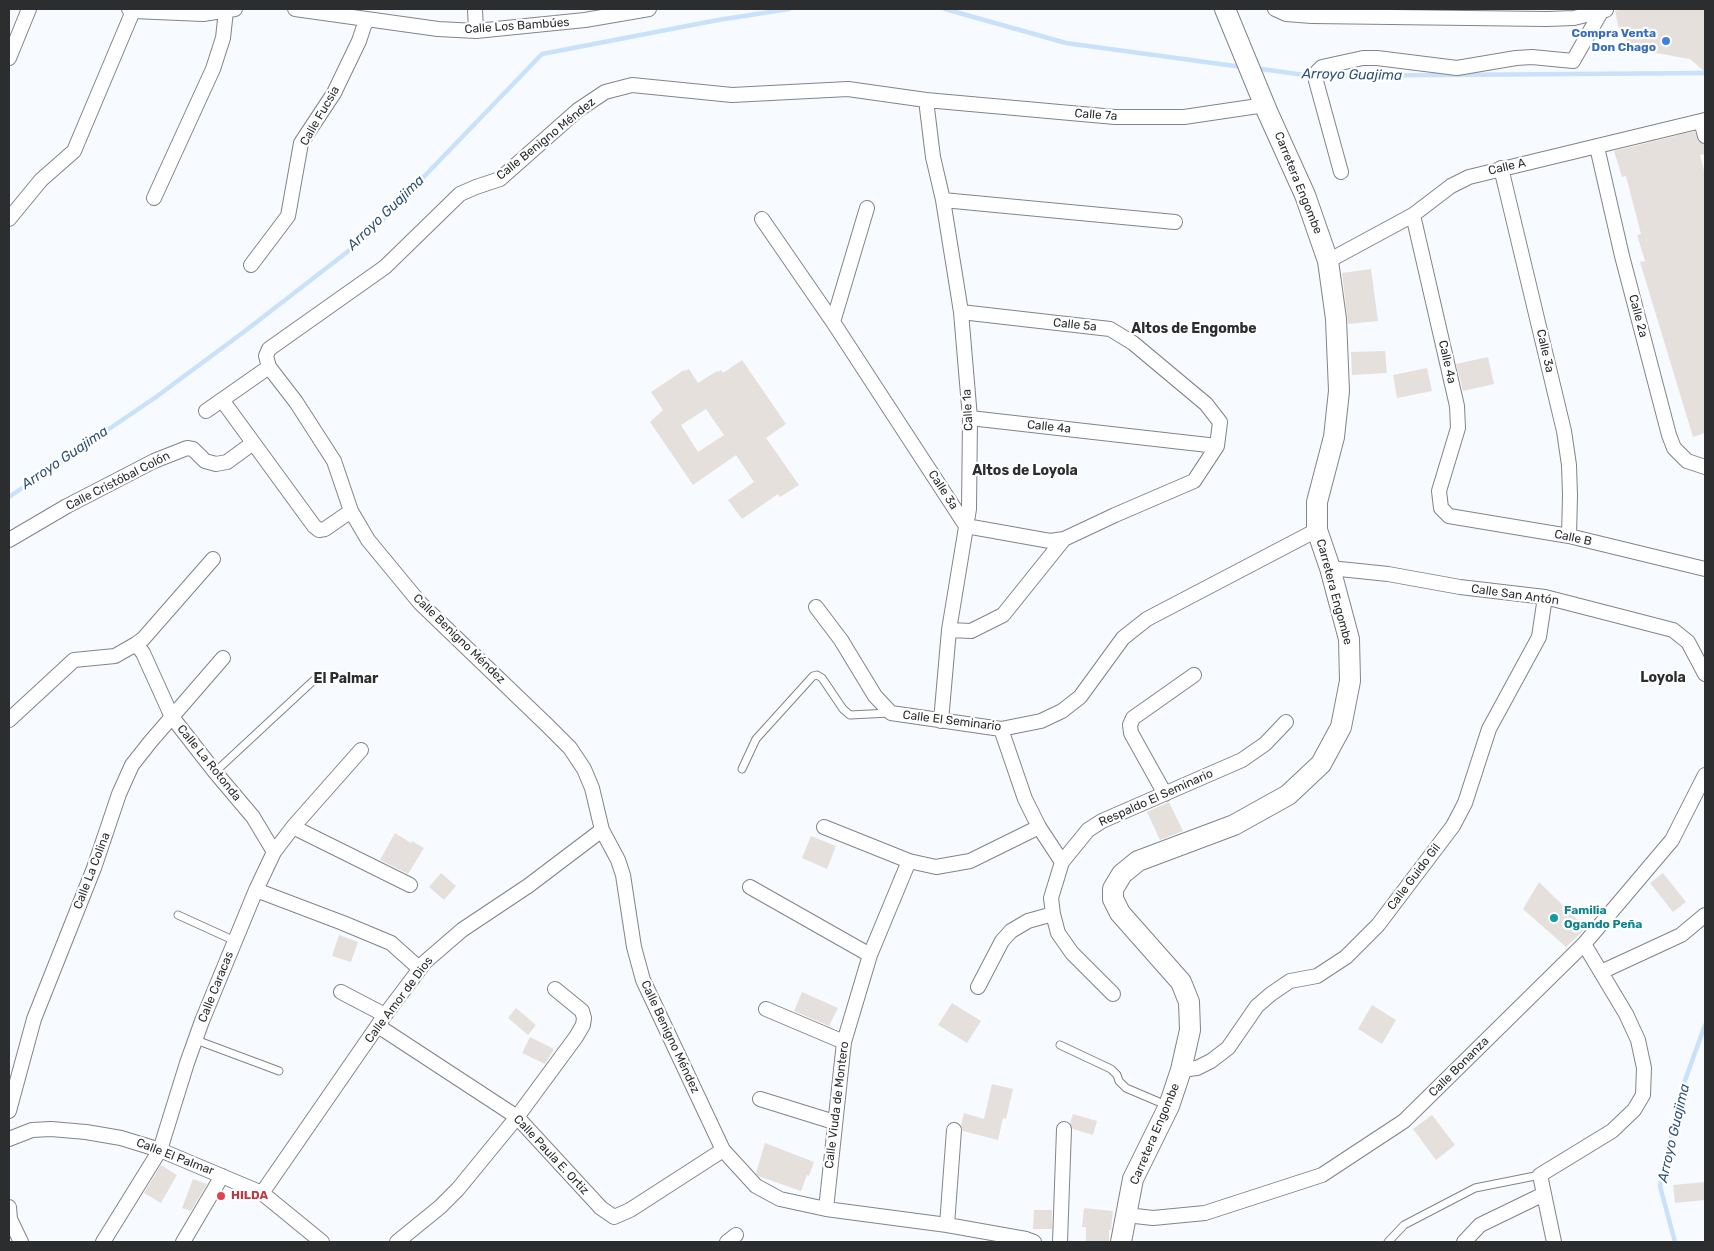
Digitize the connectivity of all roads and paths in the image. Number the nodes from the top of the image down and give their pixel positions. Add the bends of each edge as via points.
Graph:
1 (29, 9) edge
2 (295, 9) edge
3 (475, 9) edge
4 (650, 9) edge
5 (1225, 9) edge
6 (1275, 9) edge
7 (1505, 9) edge
8 (131, 10) edge
9 (230, 10) edge
10 (1605, 10) edge
11 (1546, 14) edge
12 (1493, 19) junction
13 (366, 20) junction
14 (476, 31) junction
15 (9, 58) edge
16 (926, 100) junction
17 (1265, 106) junction
18 (1703, 121) edge
19 (1705, 136) edge
20 (1597, 147) junction
21 (1501, 168) junction
22 (1341, 172) dead end
23 (154, 198) dead end
24 (943, 200) junction
25 (867, 208) dead end
26 (1413, 215) junction
27 (9, 219) edge
28 (762, 219) dead end
29 (1175, 222) dead end
30 (1328, 261) junction
31 (251, 265) dead end
32 (961, 312) junction
33 (833, 322) junction
34 (268, 367) junction
35 (222, 400) junction
36 (206, 411) dead end
37 (970, 418) junction
38 (253, 443) junction
39 (1217, 446) junction
40 (1705, 466) edge
41 (1441, 508) joint
42 (351, 511) junction
43 (966, 526) junction
44 (1317, 530) junction
45 (1569, 536) junction
46 (1064, 539) junction
47 (9, 540) edge
48 (213, 559) dead end
49 (1330, 568) junction
50 (1705, 569) edge
51 (1545, 597) junction
52 (816, 607) dead end
53 (949, 630) junction
54 (136, 644) junction
55 (223, 658) dead end
56 (1705, 674) edge
57 (1194, 676) dead end
58 (313, 681) dead end
59 (891, 713) junction
60 (172, 716) junction
61 (9, 720) edge
62 (941, 721) junction
63 (1286, 722) dead end
64 (1000, 729) junction
65 (361, 750) dead end
66 (742, 769) dead end
67 (215, 772) junction
68 (1705, 774) edge
69 (1702, 788) edge
70 (1165, 794) junction
71 (293, 827) junction
72 (824, 827) dead end
73 (1039, 827) junction
74 (602, 830) junction
75 (274, 852) junction
76 (909, 861) junction
77 (1062, 862) junction
78 (410, 886) dead end
79 (750, 888) dead end
80 (256, 890) junction
81 (1052, 914) junction
82 (178, 915) dead end
83 (1705, 915) edge
84 (235, 942) junction
85 (1584, 944) junction
86 (870, 954) junction
87 (420, 969) junction
88 (1601, 972) junction
89 (978, 987) dead end
90 (555, 989) dead end
91 (341, 992) dead end
92 (1113, 994) dead end
93 (766, 1009) dead end
94 (382, 1020) junction
95 (196, 1040) junction
96 (844, 1042) junction
97 (1060, 1045) dead end
98 (1181, 1070) junction
99 (279, 1071) dead end
100 (760, 1099) dead end
101 (1169, 1106) junction
102 (9, 1112) edge
103 (517, 1116) junction
104 (834, 1122) junction
105 (1064, 1128) dead end
106 (954, 1130) dead end
107 (10, 1134) edge
108 (160, 1150) junction
109 (723, 1150) junction
110 (1540, 1174) junction
111 (222, 1176) junction
112 (262, 1193) junction
113 (1544, 1194) junction
114 (9, 1207) edge
115 (826, 1209) junction
116 (1126, 1215) junction
117 (947, 1225) junction
118 (313, 1240) edge
119 (21, 1242) edge
120 (103, 1242) edge
121 (183, 1242) edge
122 (397, 1242) edge
123 (1034, 1242) edge
124 (1060, 1242) edge
125 (1121, 1242) edge
126 (1388, 1242) edge
127 (1464, 1242) edge
128 (1554, 1242) edge

1 - 15 street
2 - 13 street, Calle Los Bambúes
3 - 14 street
4 - 14 street, Calle Los Bambúes via 585,20
5 - 17 street, Carretera Engombe
6 - 12 street via 1286,14 1312,16
7 - 12 street
8 - 9 street via 203,14
8 - 27 street via 74,151 41,180
9 - 23 street via 213,70
10 - 11 street via 1574,18
10 - 22 street via 1573,61 1524,58 1457,68 1363,58 1326,65 1317,76
11 - 12 street
13 - 14 street, Calle Los Bambúes
13 - 31 street, Calle Fucsia via 334,93 301,143 288,216
16 - 17 street, Calle 7a via 1115,117 1184,117
16 - 24 street, Calle 1a via 933,157
16 - 34 street, Calle Benigno Méndez via 848,89 732,95 632,86 605,92 578,110 500,179 460,194 384,267 269,348 266,356
17 - 30 street, Carretera Engombe via 1305,195
18 - 19 street
18 - 20 street, Calle A
20 - 21 street, Calle A
20 - 40 street, Calle 2a via 1669,435 1674,448 1687,461
21 - 26 street, Calle A via 1451,186
21 - 45 street, Calle 3a via 1564,431 1570,472
24 - 29 street
24 - 32 street, Calle 1a
25 - 33 street
26 - 30 street, Calle A
26 - 41 street, Calle 4a via 1457,406 1458,428 1439,491
28 - 33 street, Calle 3a
30 - 44 street, Carretera Engombe via 1336,320 1339,391 1334,437 1317,502
32 - 37 street, Calle 1a
32 - 39 street, Calle 5a via 1110,328 1133,343 1206,404 1220,422
33 - 43 street, Calle 3a
34 - 35 street
34 - 42 street, Calle Benigno Méndez via 296,402 334,461
35 - 36 street
35 - 38 street
37 - 39 street, Calle 4a
37 - 43 street, Calle 1a
38 - 42 street via 319,530
38 - 47 street, Calle Cristóbal Colón via 227,462 205,461 187,448 154,461
39 - 46 street via 1194,481
41 - 45 street, Calle B via 1449,516
42 - 74 street, Calle Benigno Méndez via 368,540 420,603 570,748 592,788
43 - 46 street via 1050,541
43 - 53 street, Calle 1a
44 - 49 street, Carretera Engombe
44 - 64 street, Calle El Seminario via 1147,619 1123,638 1080,697 1062,711 1041,721
45 - 50 street, Calle B
46 - 53 street via 1003,615 971,631
48 - 54 street
49 - 51 street, Calle San Antón
49 - 98 street, Carretera Engombe via 1349,639 1350,681 1341,727 1321,764 1288,794 1234,825 1138,862 1122,874 1113,889 1113,899 1120,913 1181,982 1189,1002 1190,1030
51 - 56 street, Calle San Antón via 1673,630 1688,642
51 - 98 street, Calle Guido Gil via 1539,637 1488,730 1465,803 1453,826 1378,925 1346,957 1317,976 1290,981 1271,994 1217,1057 1197,1068
52 - 59 street, Calle El Seminario via 841,640 875,696
53 - 62 street, Calle 1a
54 - 60 street, Calle La Rotonda
54 - 61 street via 116,656 74,660
55 - 60 street, Calle La Colina
57 - 70 street via 1133,718 1130,725 1131,733
58 - 67 lane
59 - 62 street, Calle El Seminario
59 - 66 lane via 850,715 822,678 813,676 756,739
60 - 67 street, Calle La Rotonda
60 - 102 street, Calle La Colina via 132,765 119,794 94,868 34,1019
62 - 64 street, Calle El Seminario
63 - 70 street, Respaldo El Seminario via 1265,744 1242,760
64 - 73 street
65 - 71 street, Calle Caracas
67 - 75 street, Calle La Rotonda via 253,817
68 - 69 street
69 - 85 street, Calle Bonanza via 1672,840
70 - 77 street, Respaldo El Seminario via 1088,830
71 - 75 street, Calle Caracas
71 - 78 street
72 - 76 street
73 - 76 street via 970,861 936,867
73 - 77 street
74 - 87 street, Calle Amor de Dios via 528,886 462,930
74 - 109 street, Calle Benigno Méndez via 623,875 634,947 643,980
75 - 80 street, Calle Caracas
76 - 86 street, Calle Viuda de Montero
77 - 81 street, Respaldo El Seminario via 1052,898
79 - 86 street
80 - 84 street, Calle Caracas
80 - 87 street via 391,943
81 - 89 street via 1011,931 1002,941
81 - 92 street, Respaldo El Seminario via 1058,933 1072,953
82 - 84 lane
83 - 88 street via 1681,935
84 - 95 street, Calle Caracas
85 - 88 street
85 - 116 street, Calle Bonanza via 1404,1121 1322,1174 1205,1213 1153,1218
86 - 96 street, Calle Viuda de Montero
87 - 94 street, Calle Amor de Dios
88 - 110 street via 1638,1040 1644,1068 1643,1095 1634,1110 1612,1131
90 - 103 street via 582,1011 583,1025
91 - 94 street, Calle Paula E. Ortiz
93 - 96 street
94 - 103 street, Calle Paula E. Ortiz
94 - 112 street, Calle Amor de Dios
95 - 99 lane
95 - 108 street, Calle Caracas
96 - 104 street, Calle Viuda de Montero
97 - 101 lane via 1111,1069 1126,1088
98 - 101 street, Carretera Engombe
100 - 104 street
101 - 116 street, Carretera Engombe via 1134,1180
103 - 109 street, Calle Paula E. Ortiz via 601,1208 614,1217
103 - 122 street via 458,1189
104 - 115 street, Calle Viuda de Montero
105 - 124 street
106 - 117 street
107 - 108 street, Calle El Palmar via 41,1129 86,1132
108 - 111 street, Calle El Palmar
108 - 120 street, Calle Caracas
109 - 115 street, Calle Benigno Méndez via 746,1177 768,1194
110 - 113 street
110 - 126 lane via 1474,1188 1404,1225
111 - 112 street, Calle El Palmar
111 - 121 street
112 - 118 street, Calle El Palmar
113 - 127 street via 1480,1225
113 - 128 street
114 - 119 street via 10,1219
115 - 117 street, Calle Benigno Méndez
116 - 125 street, Carretera Engombe
117 - 123 street, Calle Benigno Méndez

